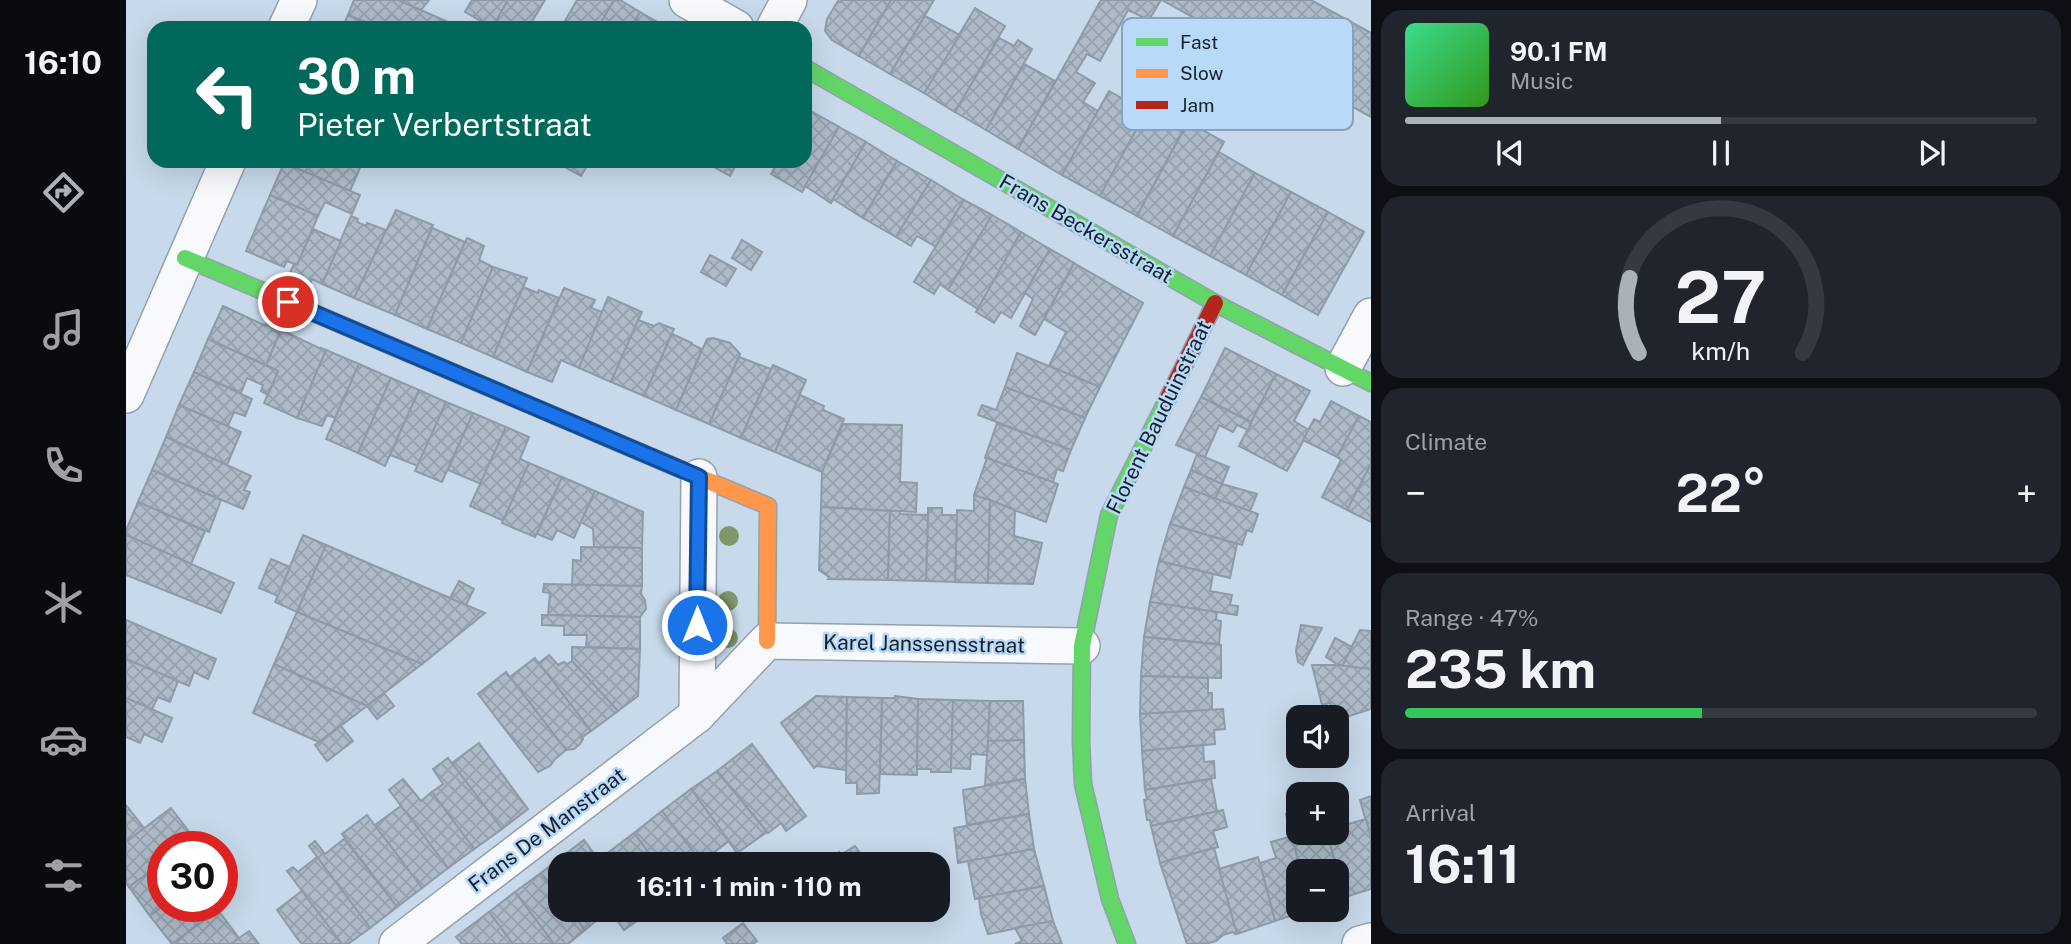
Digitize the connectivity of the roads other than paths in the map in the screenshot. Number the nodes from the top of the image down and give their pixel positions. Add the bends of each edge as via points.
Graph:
1 (299, 0) edge
2 (687, 0) edge
3 (789, 0) edge
4 (289, 21) edge
5 (724, 21) edge
6 (778, 21) edge
7 (812, 72) edge
8 (225, 168) edge
9 (185, 258) junction
10 (1215, 303) junction
11 (1371, 316) edge
12 (1357, 375) edge
13 (126, 394) edge
14 (699, 477) junction
15 (767, 641) junction
16 (1082, 646) junction
17 (697, 715) junction
18 (1371, 941) edge
19 (397, 944) edge
20 (1127, 944) edge
21 (1360, 944) edge

1 - 4 street
2 - 5 street
3 - 6 street
7 - 10 street, Frans Beckersstraat
8 - 9 street
9 - 13 street
9 - 14 street
10 - 12 street, Frans Beckersstraat
10 - 16 street, Florent Bauduinstraat via 1109,515
11 - 12 street
14 - 15 street via 768,506
14 - 17 street
15 - 16 street, Karel Janssensstraat
15 - 17 street, Frans De Manstraat
16 - 20 street, Florent Bauduinstraat via 1083,785 1110,899
17 - 19 street, Frans De Manstraat
18 - 21 street

